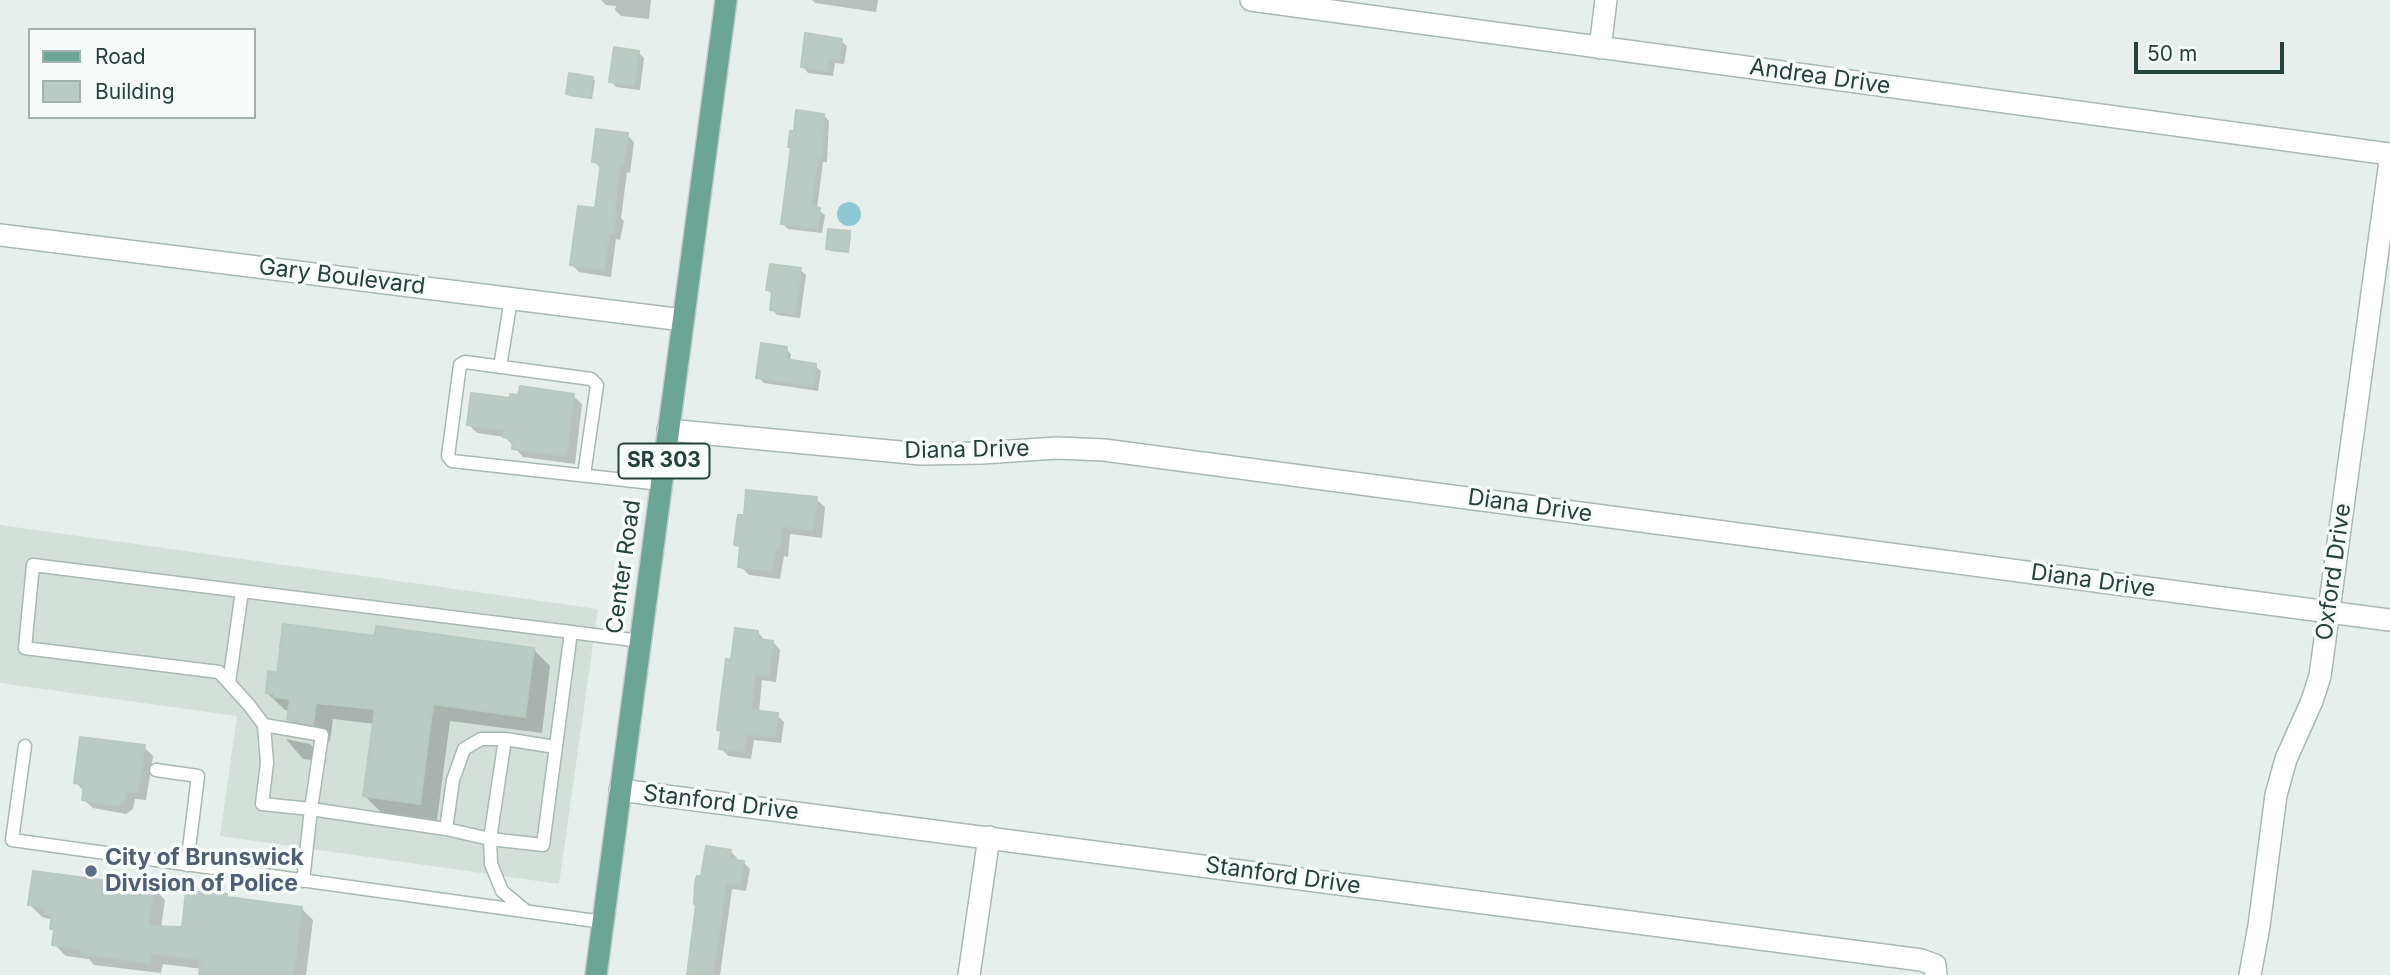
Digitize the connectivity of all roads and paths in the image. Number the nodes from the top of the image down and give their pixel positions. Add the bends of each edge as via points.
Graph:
1 (726, 0) edge
2 (1251, 0) edge
3 (1606, 0) edge
4 (1600, 48) junction
5 (2390, 154) edge
6 (2390, 161) edge
7 (0, 234) edge
8 (511, 299) junction
9 (683, 320) junction
10 (500, 368) junction
11 (668, 430) junction
12 (584, 475) junction
13 (661, 484) junction
14 (242, 592) junction
15 (2329, 612) junction
16 (2390, 620) edge
17 (571, 632) junction
18 (640, 641) junction
19 (229, 683) junction
20 (264, 725) junction
21 (505, 739) junction
22 (25, 746) dead end
23 (555, 747) junction
24 (156, 770) dead end
25 (620, 790) junction
26 (311, 808) junction
27 (446, 829) junction
28 (989, 837) junction
29 (490, 839) junction
30 (187, 865) junction
31 (303, 881) junction
32 (526, 912) junction
33 (603, 922) junction
34 (596, 975) edge
35 (969, 975) edge
36 (1936, 975) edge
37 (2250, 975) edge

1 - 9 main road, Center Road / SR 303
2 - 4 street, Andrea Drive
3 - 4 street
4 - 5 street, Andrea Drive
6 - 15 street, Oxford Drive
7 - 8 street, Gary Boulevard
8 - 9 street, Gary Boulevard
8 - 10 lane
9 - 11 main road, Center Road / SR 303
10 - 12 lane via 591,379 597,385
10 - 12 lane via 460,365 448,456 452,461
11 - 13 main road, Center Road / SR 303
11 - 15 street, Diana Drive via 921,454 1104,450
12 - 13 lane
13 - 18 main road, Center Road / SR 303
14 - 17 lane
14 - 19 lane
14 - 19 lane via 33,565 24,648 219,672
15 - 16 street, Diana Drive
15 - 37 street, Oxford Drive via 2320,676 2276,794
17 - 18 lane
17 - 23 lane
18 - 25 main road, Center Road / SR 303
19 - 20 lane
20 - 26 lane via 267,763 262,804
20 - 26 lane via 322,735
21 - 23 lane
21 - 27 lane via 481,739 464,749 453,780
21 - 29 lane
22 - 30 lane via 12,840
23 - 29 lane via 543,845
24 - 30 lane via 198,776
25 - 28 street, Stanford Drive
25 - 33 main road, Center Road / SR 303
26 - 27 lane
26 - 31 lane
27 - 29 lane
28 - 35 street
28 - 36 street, Stanford Drive via 1921,960 1935,965
29 - 32 lane via 491,864 502,891
30 - 31 lane
31 - 32 lane
32 - 33 lane
33 - 34 main road, Center Road / SR 303

